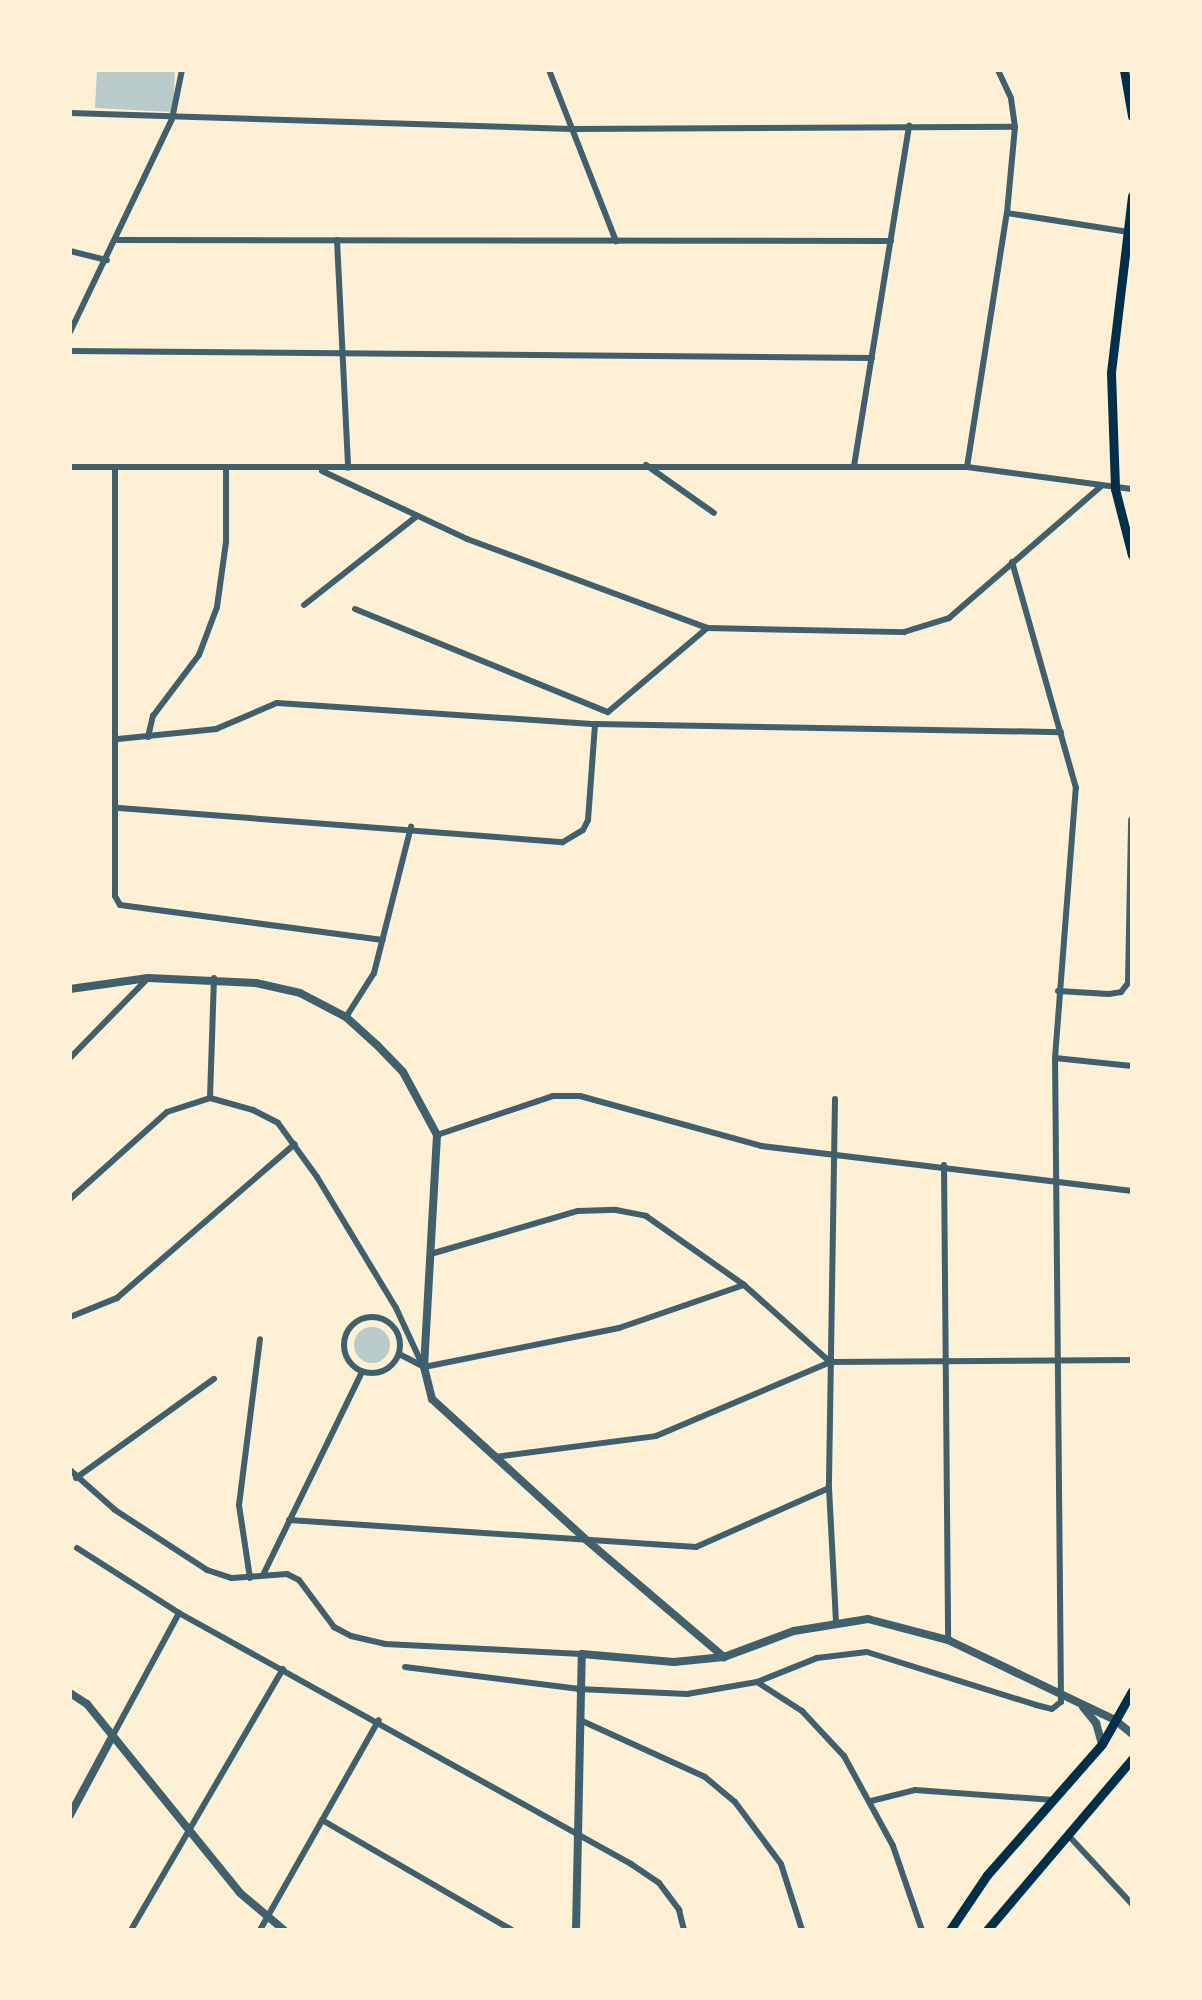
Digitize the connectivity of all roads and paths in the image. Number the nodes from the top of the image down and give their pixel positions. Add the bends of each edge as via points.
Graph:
1 (182, 70) edge
2 (549, 70) edge
3 (998, 70) edge
4 (1124, 70) edge
5 (70, 113) edge
6 (1132, 116) edge
7 (172, 119) junction
8 (909, 125) junction
9 (1015, 127) junction
10 (572, 129) junction
11 (1132, 196) edge
12 (1007, 213) junction
13 (1131, 232) edge
14 (118, 240) junction
15 (337, 240) junction
16 (616, 241) junction
17 (891, 241) junction
18 (70, 251) edge
19 (107, 260) junction
20 (70, 332) edge
21 (70, 351) edge
22 (343, 352) junction
23 (872, 358) junction
24 (646, 465) junction
25 (854, 466) junction
26 (70, 467) edge
27 (967, 467) junction
28 (226, 468) junction
29 (348, 468) junction
30 (115, 469) junction
31 (321, 470) junction
32 (1100, 487) junction
33 (1115, 489) junction
34 (1132, 489) edge
35 (714, 513) dead end
36 (417, 516) junction
37 (1132, 550) edge
38 (1012, 562) junction
39 (304, 605) dead end
40 (355, 609) dead end
41 (707, 628) junction
42 (608, 712) junction
43 (595, 724) junction
44 (611, 725) junction
45 (1061, 732) junction
46 (148, 737) junction
47 (118, 739) junction
48 (119, 808) junction
49 (1131, 820) edge
50 (411, 827) junction
51 (1132, 932) edge
52 (383, 940) junction
53 (214, 977) junction
54 (148, 978) junction
55 (70, 989) edge
56 (1058, 991) junction
57 (346, 1017) junction
58 (70, 1058) edge
59 (1055, 1058) junction
60 (1132, 1066) edge
61 (210, 1098) junction
62 (835, 1099) dead end
63 (437, 1135) junction
64 (295, 1144) junction
65 (831, 1154) junction
66 (944, 1165) junction
67 (1056, 1180) junction
68 (1132, 1191) edge
69 (70, 1199) edge
70 (434, 1253) junction
71 (744, 1285) junction
72 (396, 1308) junction
73 (70, 1317) edge
74 (389, 1322) junction
75 (260, 1339) dead end
76 (399, 1354) junction
77 (1054, 1360) junction
78 (1132, 1360) edge
79 (830, 1362) junction
80 (944, 1363) junction
81 (424, 1367) junction
82 (362, 1372) junction
83 (214, 1379) dead end
84 (495, 1457) junction
85 (70, 1470) edge
86 (76, 1478) junction
87 (829, 1488) junction
88 (289, 1520) junction
89 (584, 1538) junction
90 (77, 1548) dead end
91 (263, 1575) junction
92 (250, 1578) junction
93 (179, 1613) junction
94 (836, 1620) junction
95 (948, 1640) junction
96 (582, 1654) junction
97 (724, 1657) junction
98 (405, 1667) dead end
99 (283, 1669) junction
100 (757, 1682) junction
101 (578, 1689) junction
102 (1132, 1691) edge
103 (70, 1693) edge
104 (1063, 1694) junction
105 (1080, 1703) junction
106 (379, 1720) junction
107 (580, 1720) junction
108 (1115, 1720) junction
109 (1132, 1734) edge
110 (112, 1737) junction
111 (1102, 1744) junction
112 (1132, 1759) edge
113 (871, 1801) junction
114 (1057, 1801) junction
115 (70, 1815) edge
116 (322, 1820) junction
117 (189, 1834) junction
118 (1068, 1835) junction
119 (578, 1837) junction
120 (1132, 1904) edge
121 (266, 1919) junction
122 (131, 1930) edge
123 (260, 1930) edge
124 (284, 1930) edge
125 (512, 1930) edge
126 (576, 1930) edge
127 (684, 1930) edge
128 (802, 1930) edge
129 (922, 1930) edge
130 (950, 1930) edge
131 (987, 1930) edge

1 - 7 street
2 - 10 street
3 - 9 street via 1011,98
4 - 6 main road
5 - 7 street
7 - 10 street
7 - 14 street
8 - 9 street
8 - 10 street
8 - 17 street
9 - 12 street
10 - 16 street
11 - 13 main road
12 - 13 street
12 - 27 street
13 - 33 main road via 1111,373
14 - 15 street
14 - 19 street
15 - 16 street
15 - 22 street
16 - 17 street
17 - 23 street
18 - 19 street
19 - 20 street
21 - 22 street
22 - 23 street
22 - 29 street
23 - 25 street
24 - 25 street
24 - 29 street
24 - 35 street
25 - 27 street
26 - 30 street
27 - 32 street
28 - 30 street
28 - 31 street
28 - 46 street via 226,542 217,607 199,655 153,716
29 - 31 street
30 - 47 street
31 - 36 street
32 - 33 street
32 - 38 street
33 - 34 street
33 - 37 main road
36 - 39 street
36 - 41 street
38 - 41 street via 949,618 926,629
38 - 45 street
40 - 42 street
41 - 42 street
42 - 44 street
43 - 44 street
43 - 46 street via 277,703 216,729
43 - 50 street via 588,820 575,837 563,842
44 - 45 street
45 - 56 street via 1076,788
46 - 47 street
47 - 48 street
48 - 50 street
48 - 52 street via 115,896 120,905
49 - 51 street
50 - 52 street
51 - 56 street via 1128,983 1121,992
52 - 57 street via 374,973
53 - 54 street
53 - 57 street via 300,993
53 - 61 street
54 - 55 street
54 - 58 street
56 - 59 street
57 - 63 street via 403,1072
59 - 60 street
59 - 67 street
61 - 64 street via 278,1123
61 - 69 street via 167,1112
62 - 65 street
63 - 65 street via 553,1096 580,1096 761,1146
63 - 70 street
64 - 72 street
64 - 73 street via 117,1298
65 - 66 street
65 - 79 street
66 - 67 street
66 - 80 street
67 - 68 street
67 - 77 street
70 - 71 street via 578,1211 616,1210 646,1216 674,1231
70 - 81 street
71 - 79 street
71 - 81 street via 619,1328
72 - 74 street
72 - 81 street
74 - 76 street via 399,1337
74 - 82 street via 370,1317 347,1332 344,1351
75 - 92 street via 239,1505
76 - 81 street
76 - 82 street via 388,1369
77 - 78 street
77 - 80 street
77 - 104 street
79 - 80 street
79 - 84 street via 656,1436
79 - 87 street
80 - 95 street
81 - 84 street via 432,1399
82 - 88 street
83 - 86 street
84 - 89 street
85 - 86 street
86 - 92 street via 207,1570
87 - 89 street via 696,1547
87 - 94 street
88 - 89 street
88 - 91 street
89 - 97 street
90 - 93 street
91 - 92 street
91 - 96 street via 287,1574 299,1580 334,1627 351,1636 385,1644
93 - 99 street
93 - 110 street
94 - 95 street via 880,1621
94 - 97 street
95 - 104 street
96 - 97 street via 674,1662
96 - 101 street
98 - 101 street
99 - 106 street
99 - 117 street
100 - 101 street via 687,1694
100 - 104 street via 817,1658 867,1652 1052,1709
100 - 113 street via 802,1711 844,1756
101 - 107 street
102 - 108 main road
103 - 110 street via 87,1704
104 - 105 street
105 - 108 street
105 - 111 street via 1096,1723
106 - 116 street
106 - 119 street
107 - 119 street
107 - 128 street via 705,1777 735,1802 781,1864
108 - 109 street
108 - 111 main road
110 - 115 street
110 - 117 street
111 - 114 main road
112 - 118 main road
113 - 114 street via 915,1790
113 - 129 street
114 - 130 main road via 987,1875
116 - 121 street
116 - 125 street
117 - 121 street
117 - 122 street
118 - 120 street
118 - 131 main road
119 - 126 street
119 - 127 street via 659,1883 679,1910
121 - 123 street
121 - 124 street

